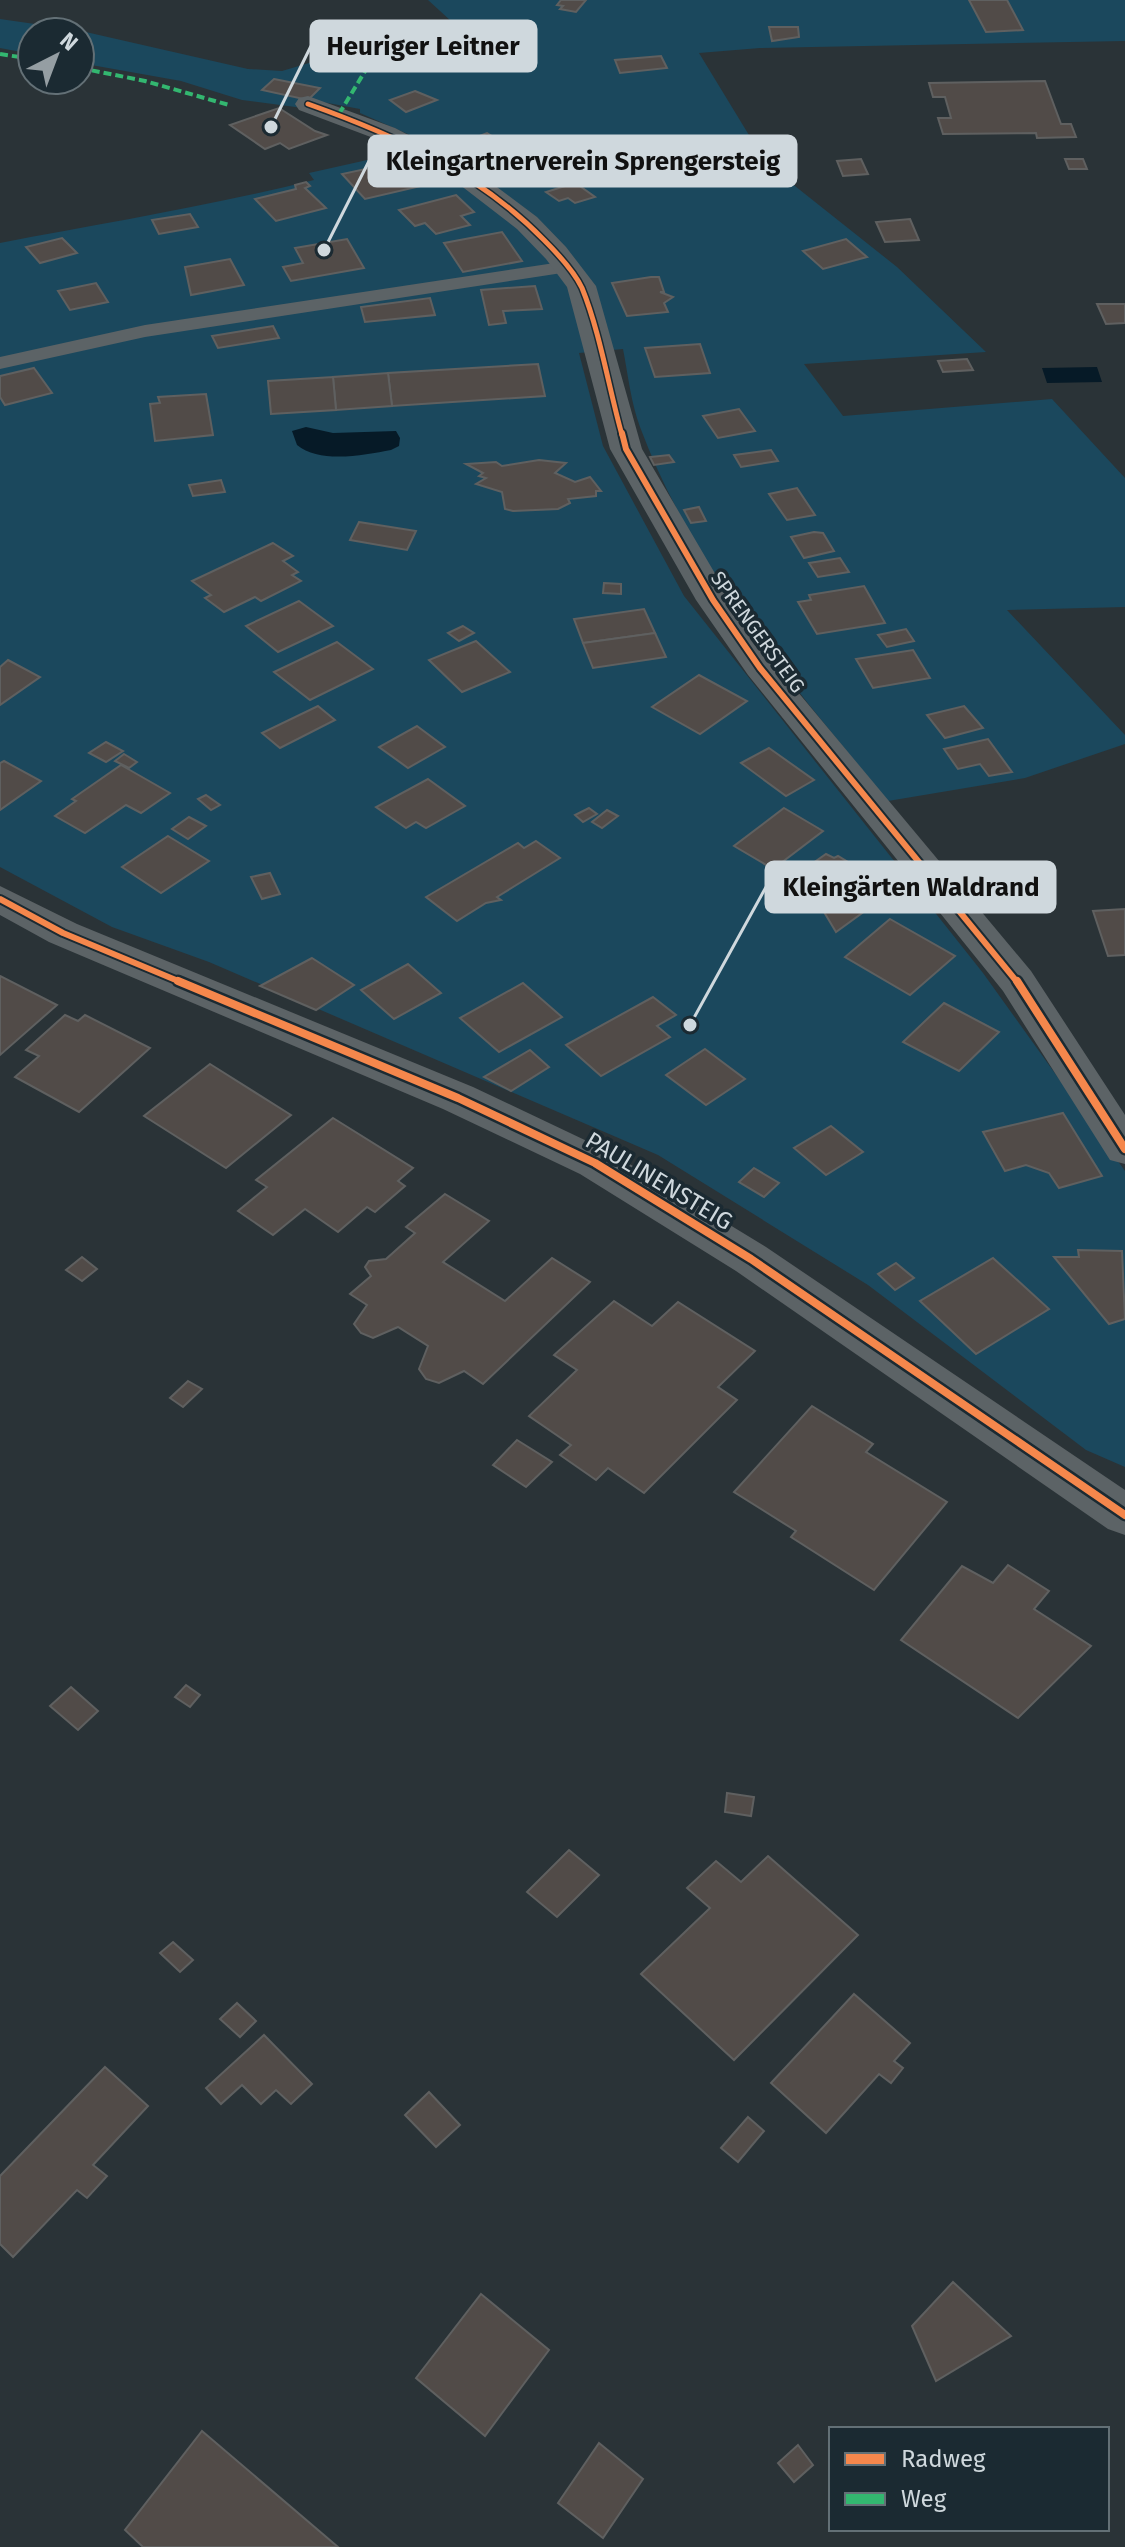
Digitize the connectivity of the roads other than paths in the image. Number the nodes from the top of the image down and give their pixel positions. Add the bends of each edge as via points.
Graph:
1 (308, 104) dead end
2 (568, 267) junction
3 (0, 363) edge
4 (0, 899) edge
5 (1125, 1149) edge
6 (1125, 1515) edge

1 - 2 street, SPRENGERSTEIG via 389,134 460,173 527,223
2 - 3 lane via 145,331
2 - 5 street, SPRENGERSTEIG via 581,286 626,449 713,600 760,668 1017,981
4 - 6 street, PAULINENSTEIG via 63,933 458,1098 595,1163 751,1259

